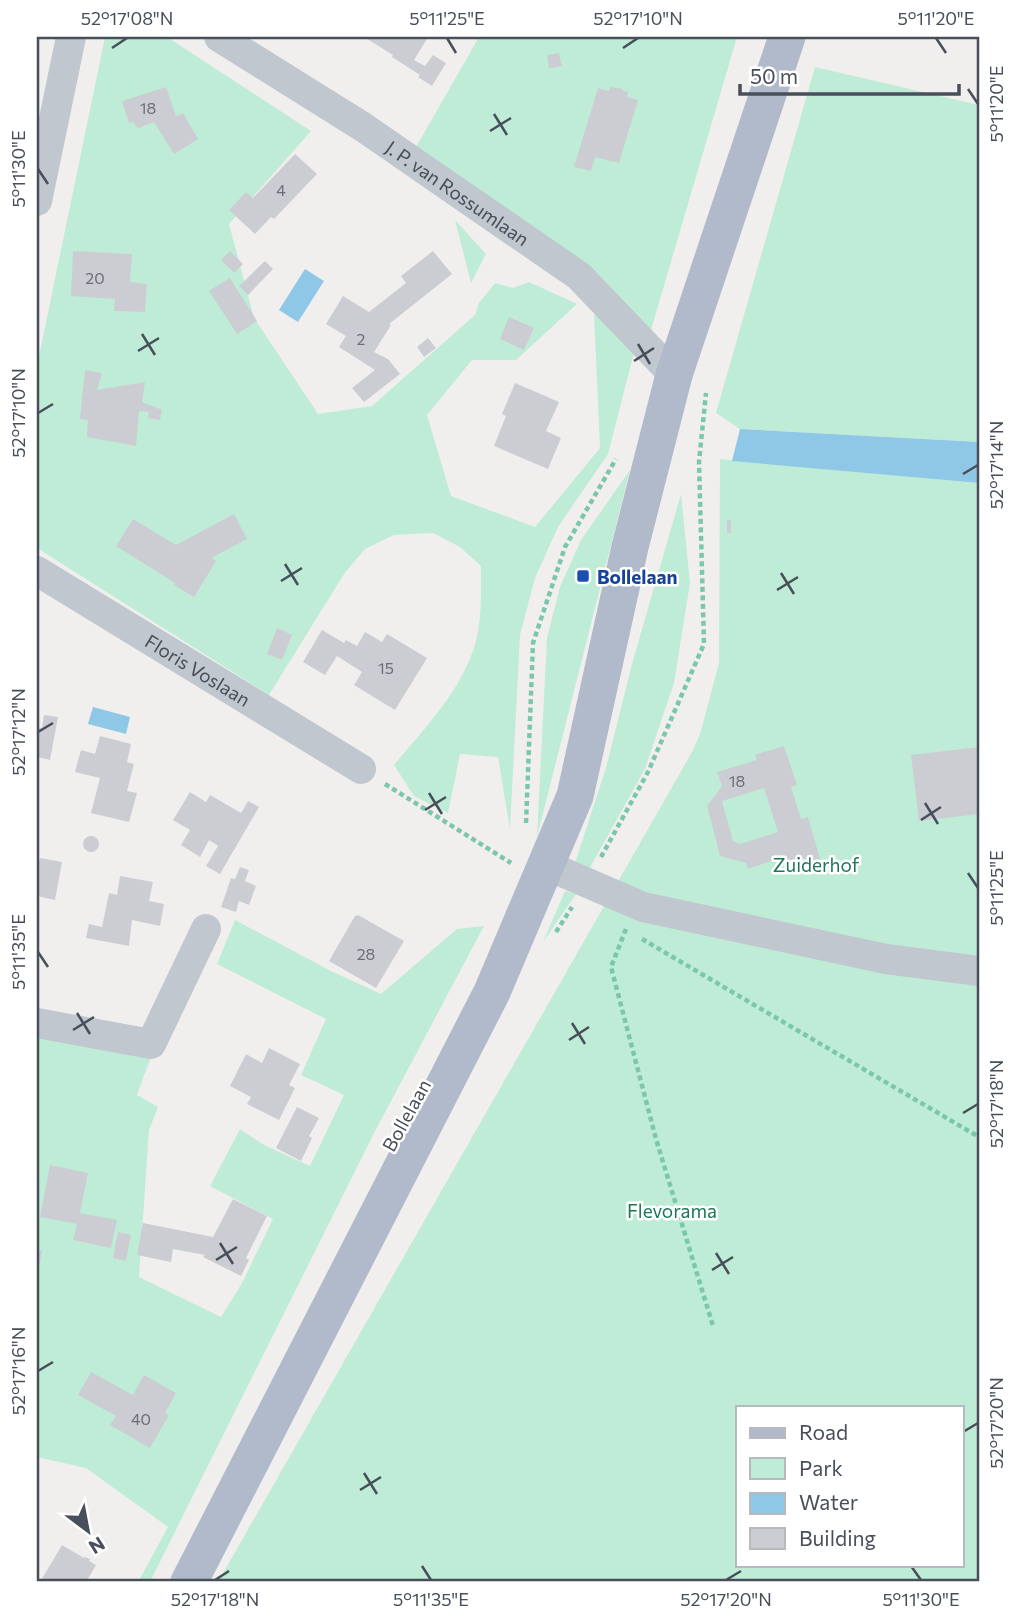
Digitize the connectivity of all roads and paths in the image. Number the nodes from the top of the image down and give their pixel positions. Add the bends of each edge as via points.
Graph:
1 (71, 37) edge
2 (219, 37) edge
3 (787, 37) edge
4 (37, 201) edge
5 (674, 375) junction
6 (617, 458) dead end
7 (37, 571) edge
8 (361, 769) joint
9 (526, 831) dead end
10 (533, 867) junction
11 (206, 929) dead end
12 (979, 971) edge
13 (37, 1023) edge
14 (979, 1138) edge
15 (713, 1326) dead end
16 (190, 1582) edge

1 - 4 street
2 - 5 street, J. P. van Rossumlaan via 363,127 579,276
3 - 5 main road, Bollelaan
5 - 10 main road, Bollelaan via 575,796
6 - 9 path via 565,547 533,643
7 - 8 street, Floris Voslaan
8 - 10 path
10 - 12 street via 643,906 886,958
10 - 16 main road, Bollelaan via 492,992
11 - 13 street via 150,1044
14 - 15 path via 625,929 611,967 656,1139

